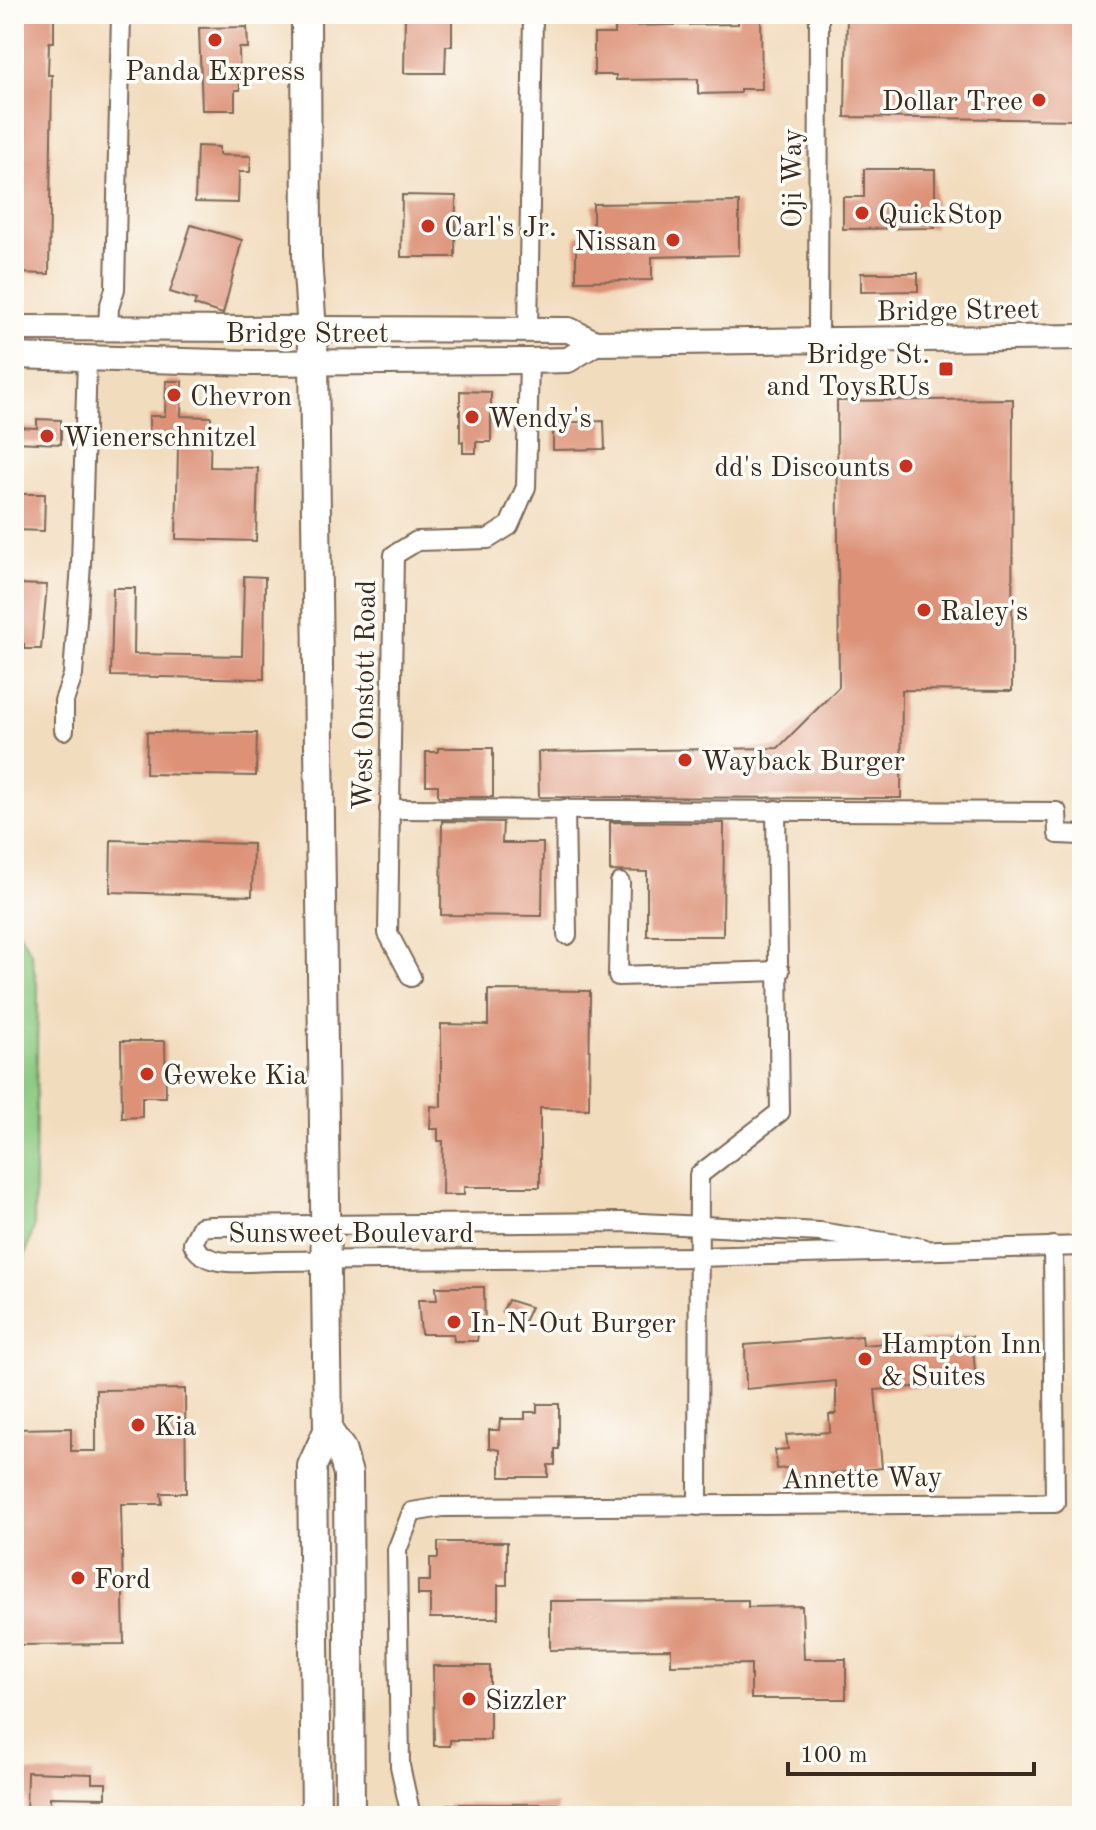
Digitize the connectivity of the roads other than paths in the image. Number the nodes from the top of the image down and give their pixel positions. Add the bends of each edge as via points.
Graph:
1 (121, 14) edge
2 (306, 14) edge
3 (533, 14) edge
4 (819, 14) edge
5 (14, 328) edge
6 (108, 328) junction
7 (181, 329) junction
8 (312, 331) junction
9 (528, 331) junction
10 (1082, 337) edge
11 (590, 340) junction
12 (818, 341) junction
13 (14, 355) edge
14 (87, 359) junction
15 (314, 361) junction
16 (446, 361) junction
17 (529, 361) junction
18 (64, 730) dead end
19 (389, 809) junction
20 (565, 809) junction
21 (776, 810) junction
22 (1082, 835) edge
23 (620, 883) dead end
24 (567, 935) dead end
25 (780, 971) junction
26 (411, 977) dead end
27 (327, 1226) junction
28 (698, 1226) junction
29 (1053, 1246) junction
30 (1082, 1246) edge
31 (923, 1248) junction
32 (698, 1257) junction
33 (327, 1260) junction
34 (328, 1431) junction
35 (698, 1506) junction
36 (316, 1816) edge
37 (350, 1816) edge
38 (411, 1816) edge

1 - 6 street via 115,289
2 - 8 highway
3 - 9 street
4 - 12 street, Oji Way
5 - 6 main road, Bridge Street
6 - 7 main road, Bridge Street
6 - 13 main road via 85,341 48,341
7 - 8 main road, Bridge Street
7 - 14 main road via 146,342 110,346
8 - 9 main road, Bridge Street
8 - 15 highway
9 - 11 main road, Bridge Street via 569,330
9 - 16 main road via 518,344
10 - 12 main road, Bridge Street
11 - 12 main road, Bridge Street
11 - 17 main road, Bridge Street via 568,360
13 - 14 main road, Bridge Street
14 - 15 main road, Bridge Street
14 - 18 street via 81,564
15 - 16 main road, Bridge Street
15 - 27 highway
16 - 17 main road, Bridge Street
17 - 19 street, West Onstott Road via 526,487 509,526 488,539 417,541 394,555
19 - 20 street
19 - 26 street, West Onstott Road via 388,933
20 - 21 street
20 - 24 street
21 - 22 street via 1057,812 1058,834
21 - 25 street
23 - 25 street via 618,976
25 - 28 street via 780,1112 699,1175
27 - 28 street, Sunsweet Boulevard
27 - 33 highway
27 - 33 street, Sunsweet Boulevard via 201,1227 193,1243 211,1260
28 - 31 street, Sunsweet Boulevard via 820,1232
28 - 32 street
29 - 30 street, Sunsweet Boulevard
29 - 31 street, Sunsweet Boulevard
29 - 35 street, Annette Way via 1055,1503
31 - 32 street, Sunsweet Boulevard
32 - 33 street, Sunsweet Boulevard
32 - 35 street
33 - 34 highway
34 - 36 highway via 312,1466
34 - 37 highway via 341,1449 348,1474
35 - 38 street, Annette Way via 442,1507 412,1512 397,1550 400,1766

